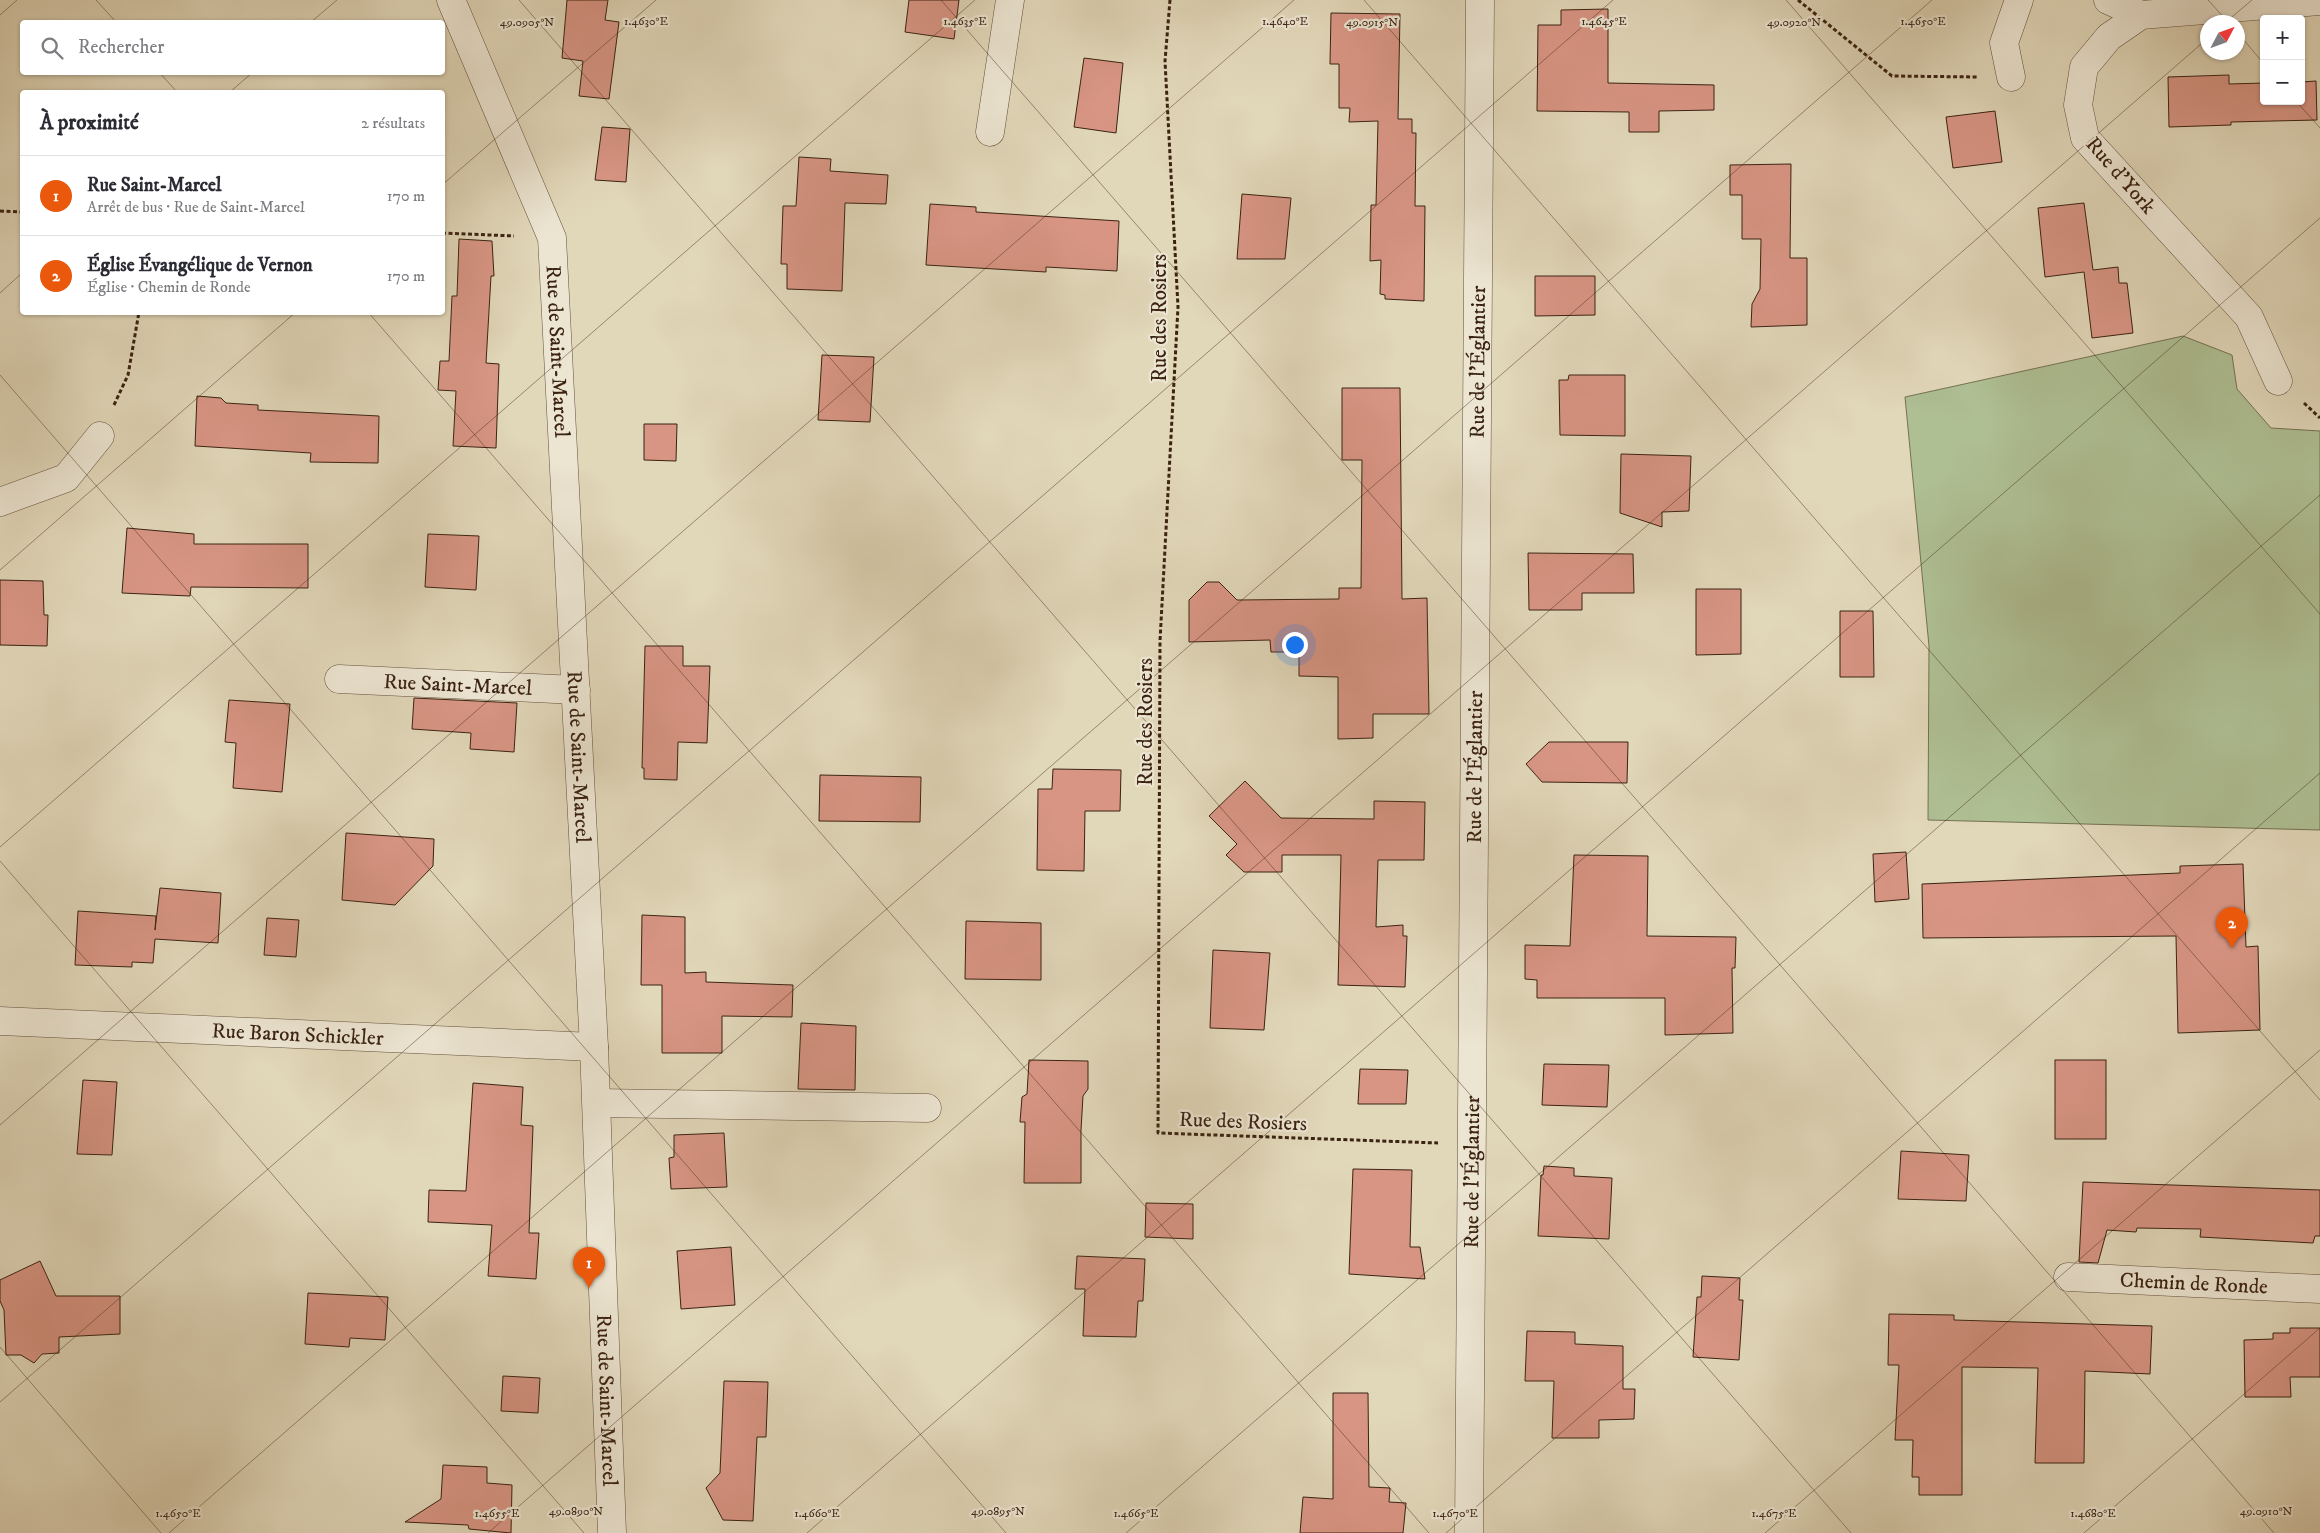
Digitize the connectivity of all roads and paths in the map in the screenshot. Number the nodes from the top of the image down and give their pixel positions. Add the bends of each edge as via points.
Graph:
1 (452, 0) edge
2 (1010, 0) edge
3 (1170, 0) edge
4 (1480, 0) edge
5 (1798, 0) edge
6 (2019, 0) edge
7 (2108, 0) edge
8 (2320, 1) edge
9 (2141, 15) junction
10 (2011, 77) joint
11 (990, 132) dead end
12 (0, 211) edge
13 (20, 212) edge
14 (445, 233) edge
15 (552, 238) junction
16 (138, 315) edge
17 (2278, 381) dead end
18 (100, 436) joint
19 (0, 502) edge
20 (339, 680) dead end
21 (576, 690) junction
22 (0, 1021) edge
23 (594, 1046) junction
24 (597, 1103) junction
25 (927, 1108) dead end
26 (1471, 1144) junction
27 (2068, 1277) dead end
28 (2320, 1289) edge
29 (612, 1533) edge
30 (1469, 1533) edge

1 - 15 street, Rue de Saint-Marcel
2 - 11 street
3 - 26 path, Rue des Rosiers via 1165,61 1178,307 1160,642 1158,1133
4 - 26 street, Rue de l'Églantier
5 - 10 path via 1892,76
6 - 10 street via 2004,43
7 - 9 street
8 - 9 street
9 - 17 street, Rue d'York via 2109,37 2084,67 2078,106 2085,138 2248,317
12 - 13 path
14 - 15 path
15 - 21 street, Rue de Saint-Marcel
16 - 18 path via 128,375
18 - 19 street via 66,478
20 - 21 street, Rue Saint-Marcel
21 - 23 street, Rue de Saint-Marcel
22 - 23 street, Rue Baron Schickler
23 - 24 street, Rue de Saint-Marcel
24 - 25 street
24 - 29 street, Rue de Saint-Marcel
26 - 30 street, Rue de l'Églantier
27 - 28 street, Chemin de Ronde

